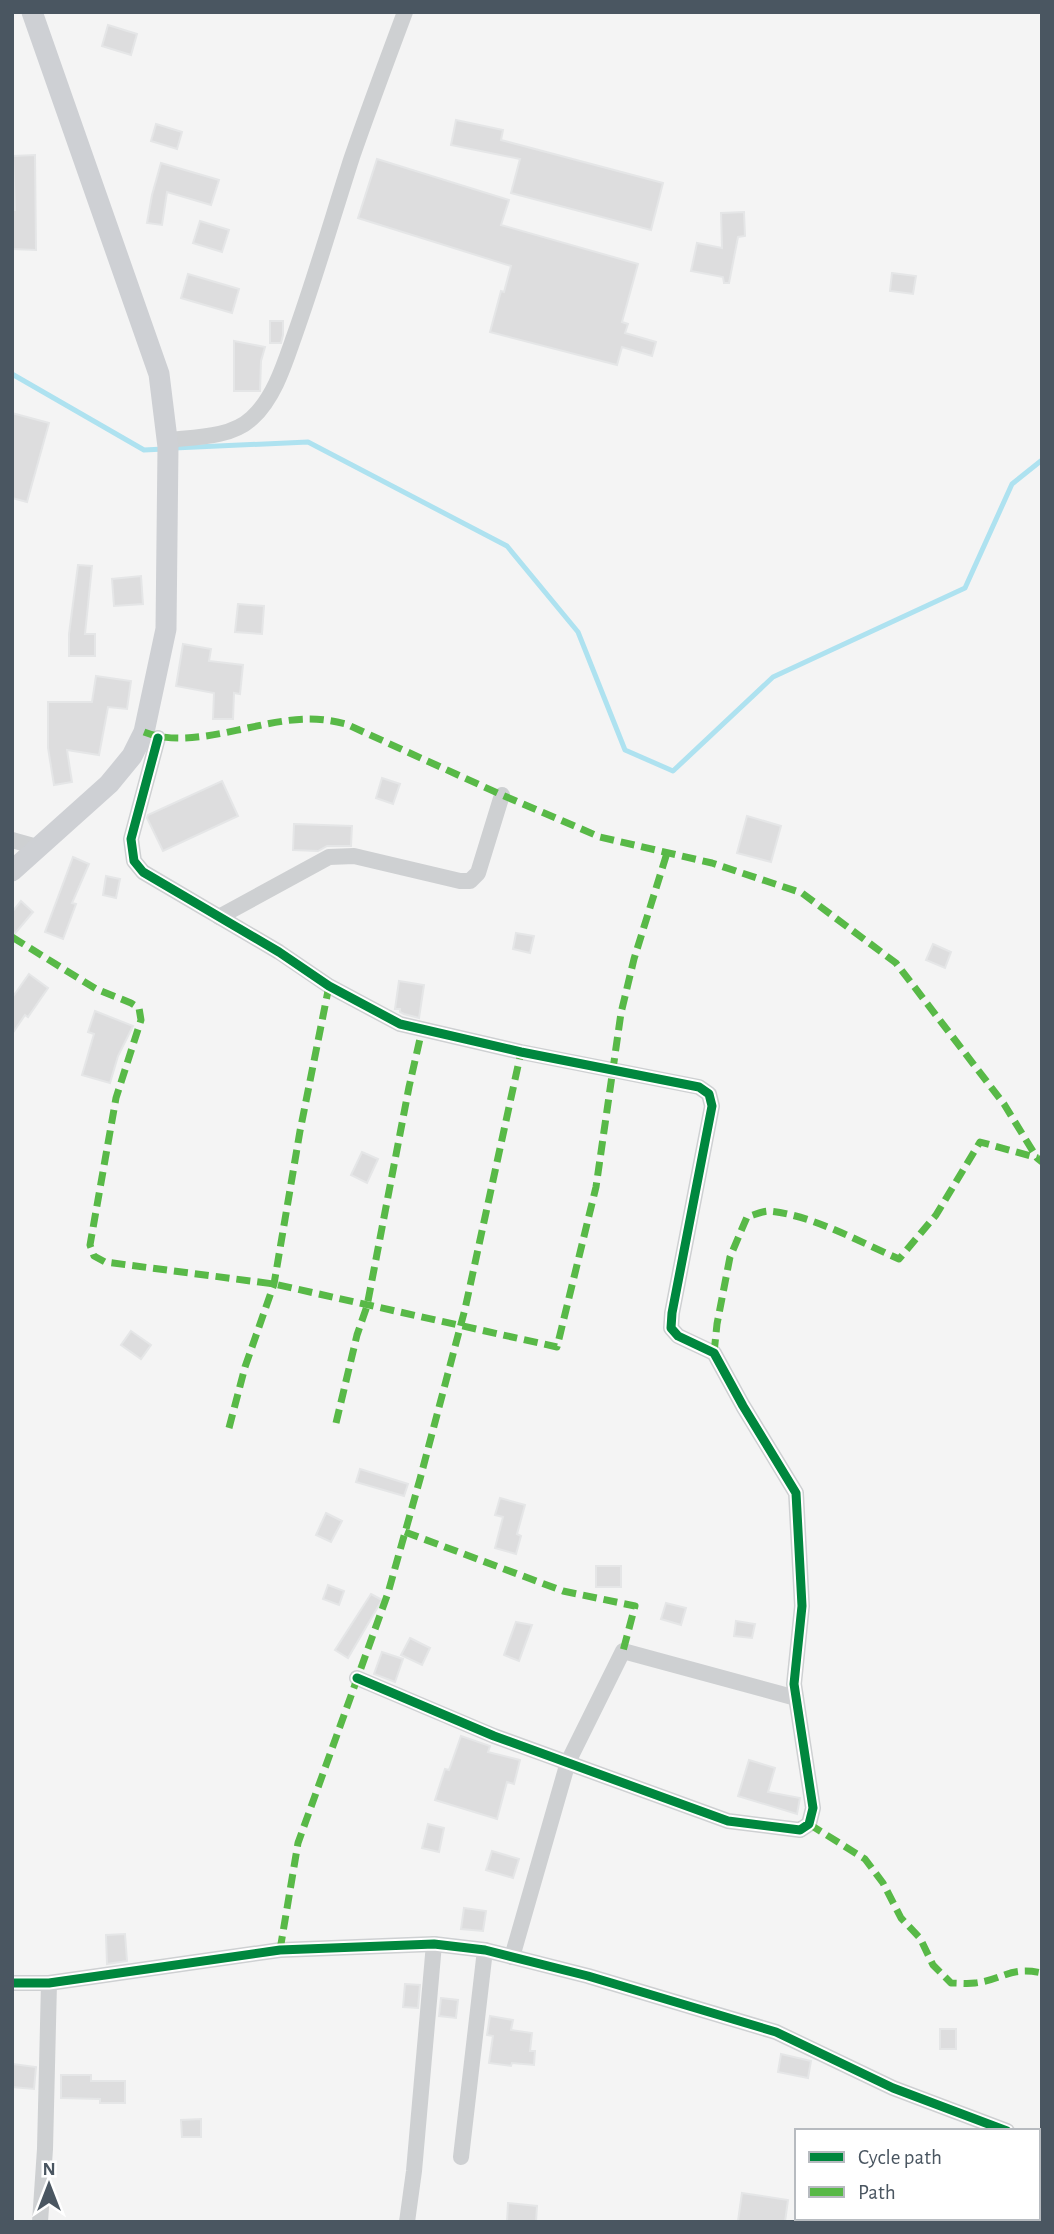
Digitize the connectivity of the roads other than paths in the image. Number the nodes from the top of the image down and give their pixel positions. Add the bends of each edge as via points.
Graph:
1 (32, 12) edge
2 (405, 12) edge
3 (167, 444) junction
4 (158, 738) dead end
5 (502, 795) dead end
6 (12, 840) edge
7 (37, 847) junction
8 (12, 871) edge
9 (219, 917) junction
10 (357, 1678) dead end
11 (796, 1698) junction
12 (568, 1762) junction
13 (434, 1944) junction
14 (485, 1950) junction
15 (512, 1956) junction
16 (12, 1983) edge
17 (50, 1983) junction
18 (1002, 2129) edge
19 (461, 2157) dead end
20 (40, 2222) edge
21 (407, 2222) edge

1 - 3 main road via 159,374
2 - 3 street via 271,391 252,419 234,430
3 - 7 main road via 166,629 144,732 109,784
4 - 9 street via 131,839 134,861 143,872
5 - 9 street via 478,873 470,881 354,856 328,857
6 - 7 street
7 - 8 main road
9 - 11 street via 400,1024 699,1087 709,1094 712,1106 671,1328 714,1353 796,1493 802,1606
10 - 12 street
11 - 12 street via 623,1651
11 - 12 street via 813,1808 809,1824 800,1830 728,1821
12 - 15 street
13 - 14 street
13 - 17 street via 281,1950
13 - 21 street
14 - 15 street
14 - 19 street
15 - 18 street via 776,2032 893,2088
16 - 17 street
17 - 20 street

